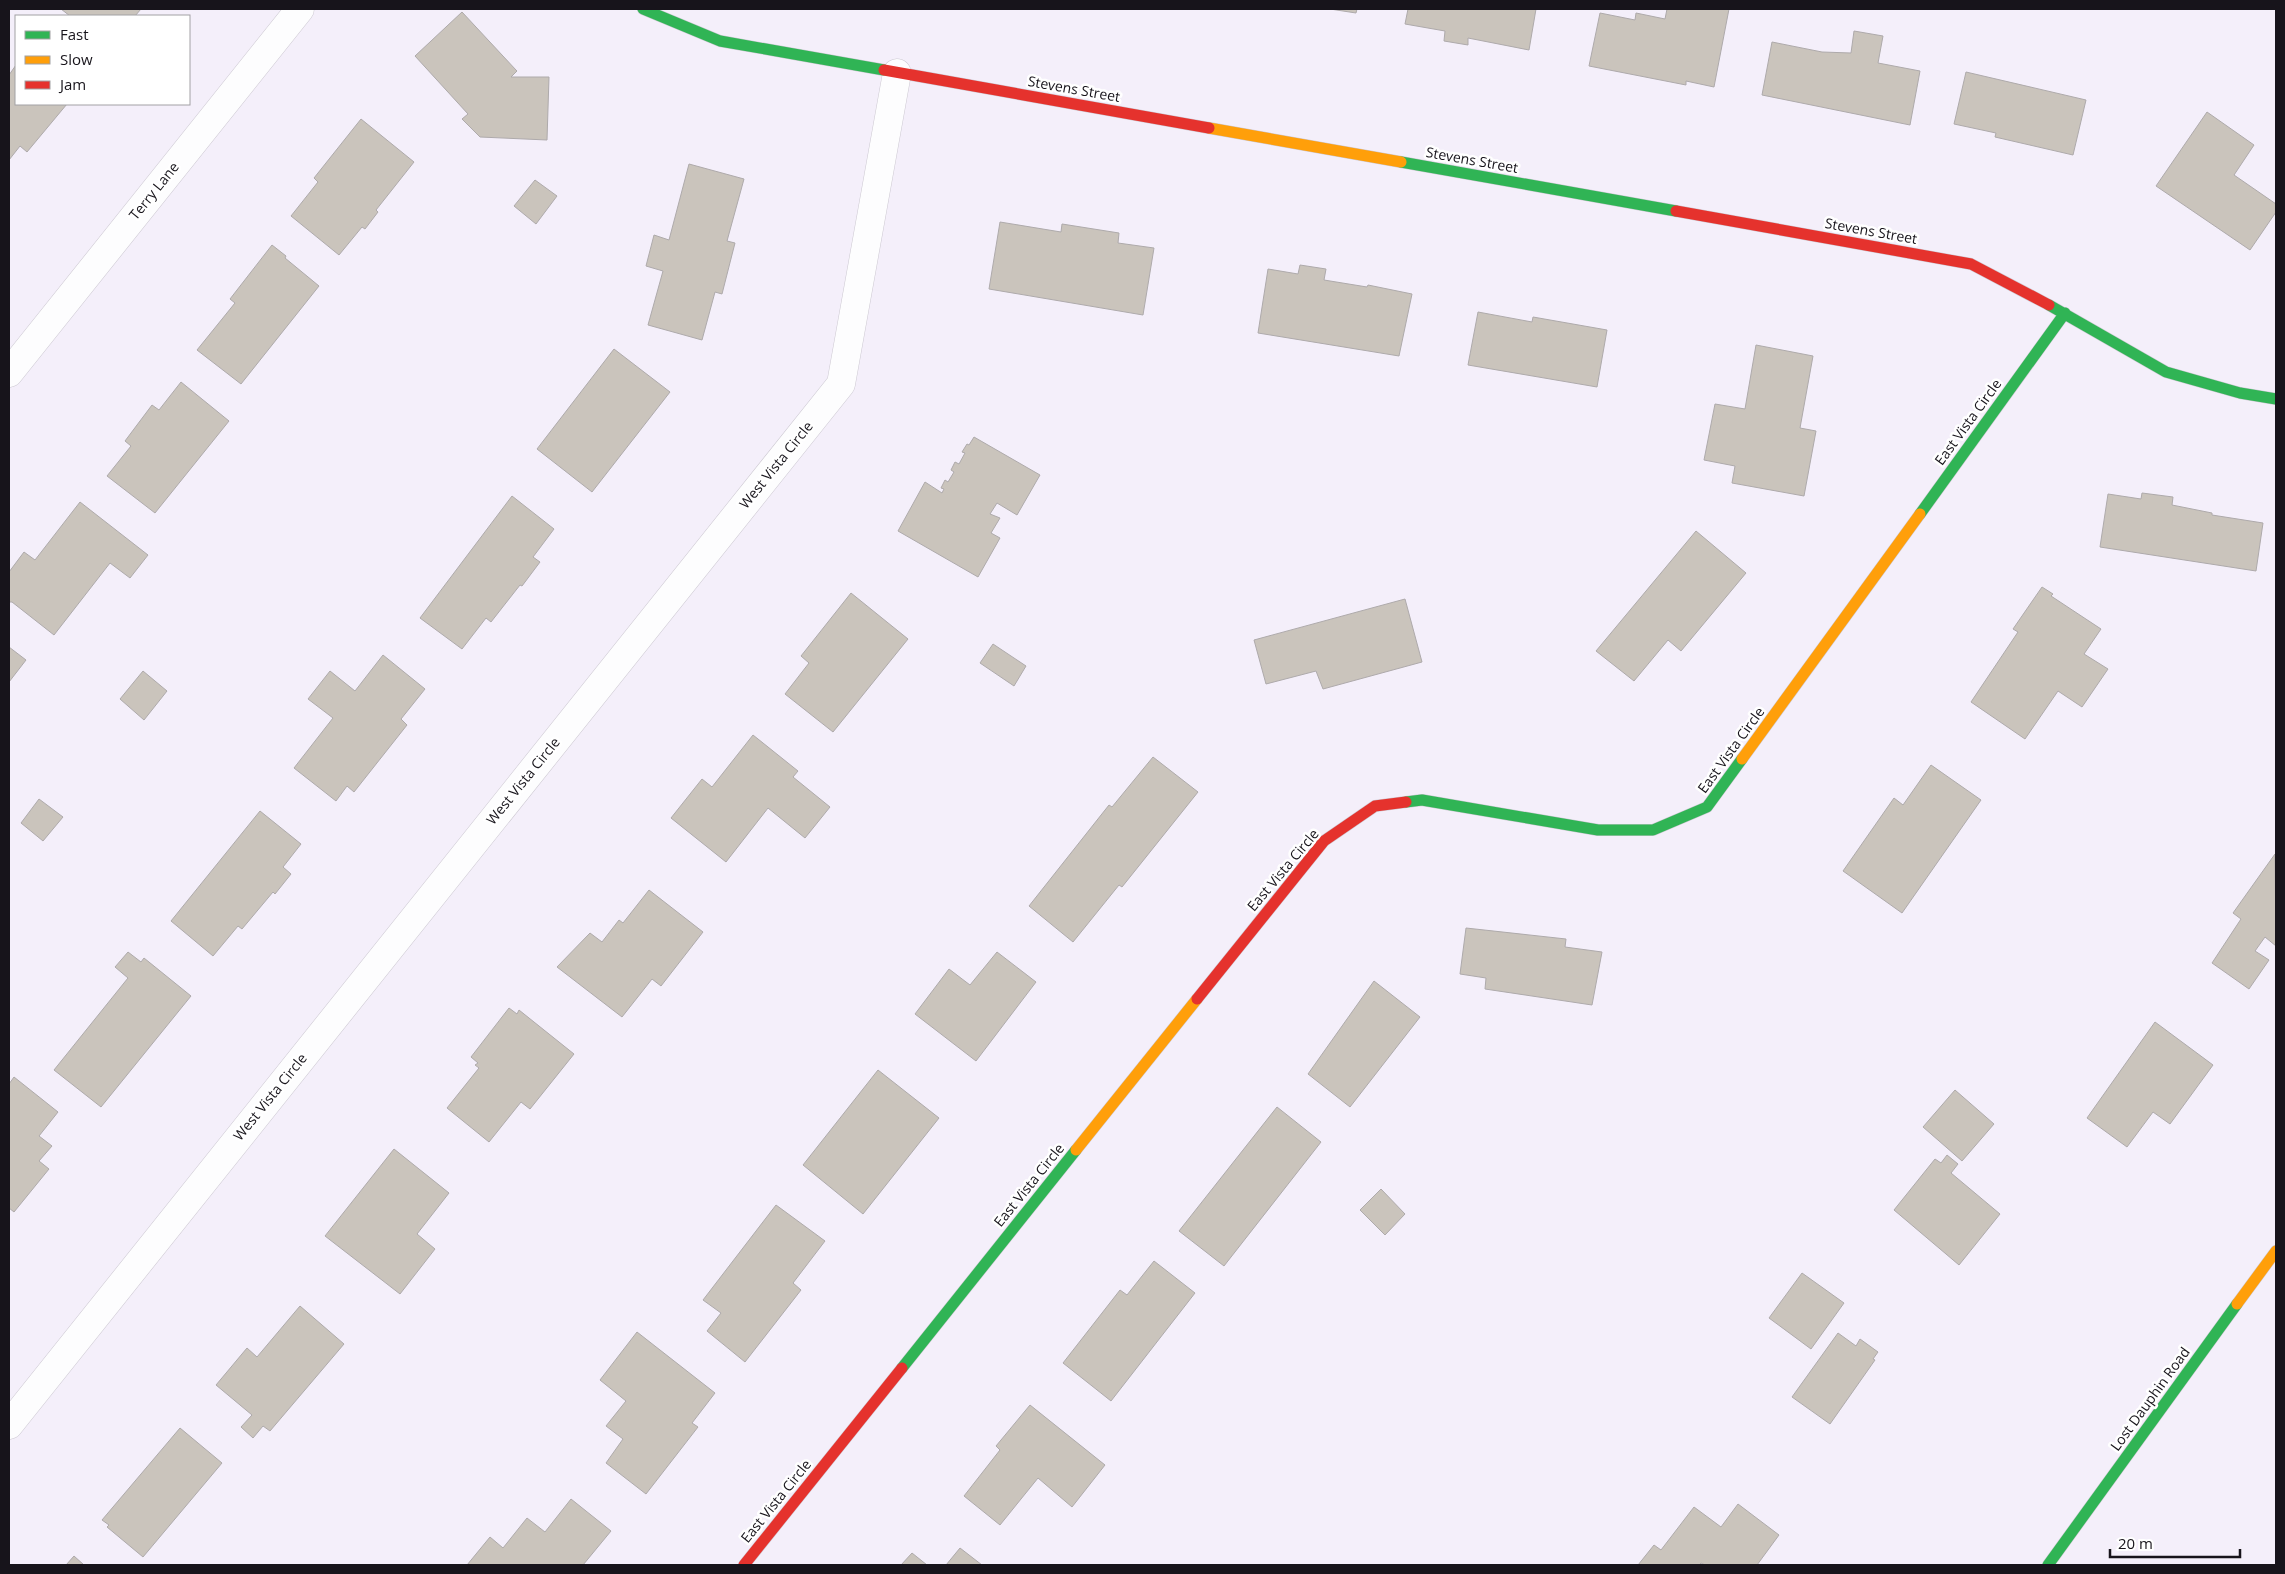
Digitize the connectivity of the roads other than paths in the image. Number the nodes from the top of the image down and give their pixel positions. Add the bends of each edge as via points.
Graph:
1 (300, 9) edge
2 (643, 9) edge
3 (897, 73) junction
4 (2065, 313) junction
5 (9, 373) edge
6 (2276, 399) edge
7 (2276, 1252) edge
8 (9, 1425) edge
9 (744, 1565) edge
10 (2048, 1565) edge

1 - 5 street, Terry Lane
2 - 3 street, Stevens Street via 720,42
3 - 4 street, Stevens Street via 1971,264
3 - 8 street, West Vista Circle via 841,384
4 - 6 street, Stevens Street via 2166,372 2240,393
4 - 9 street, East Vista Circle via 1707,808 1653,830 1598,830 1422,800 1375,806 1324,841
7 - 10 street, Lost Dauphin Road

